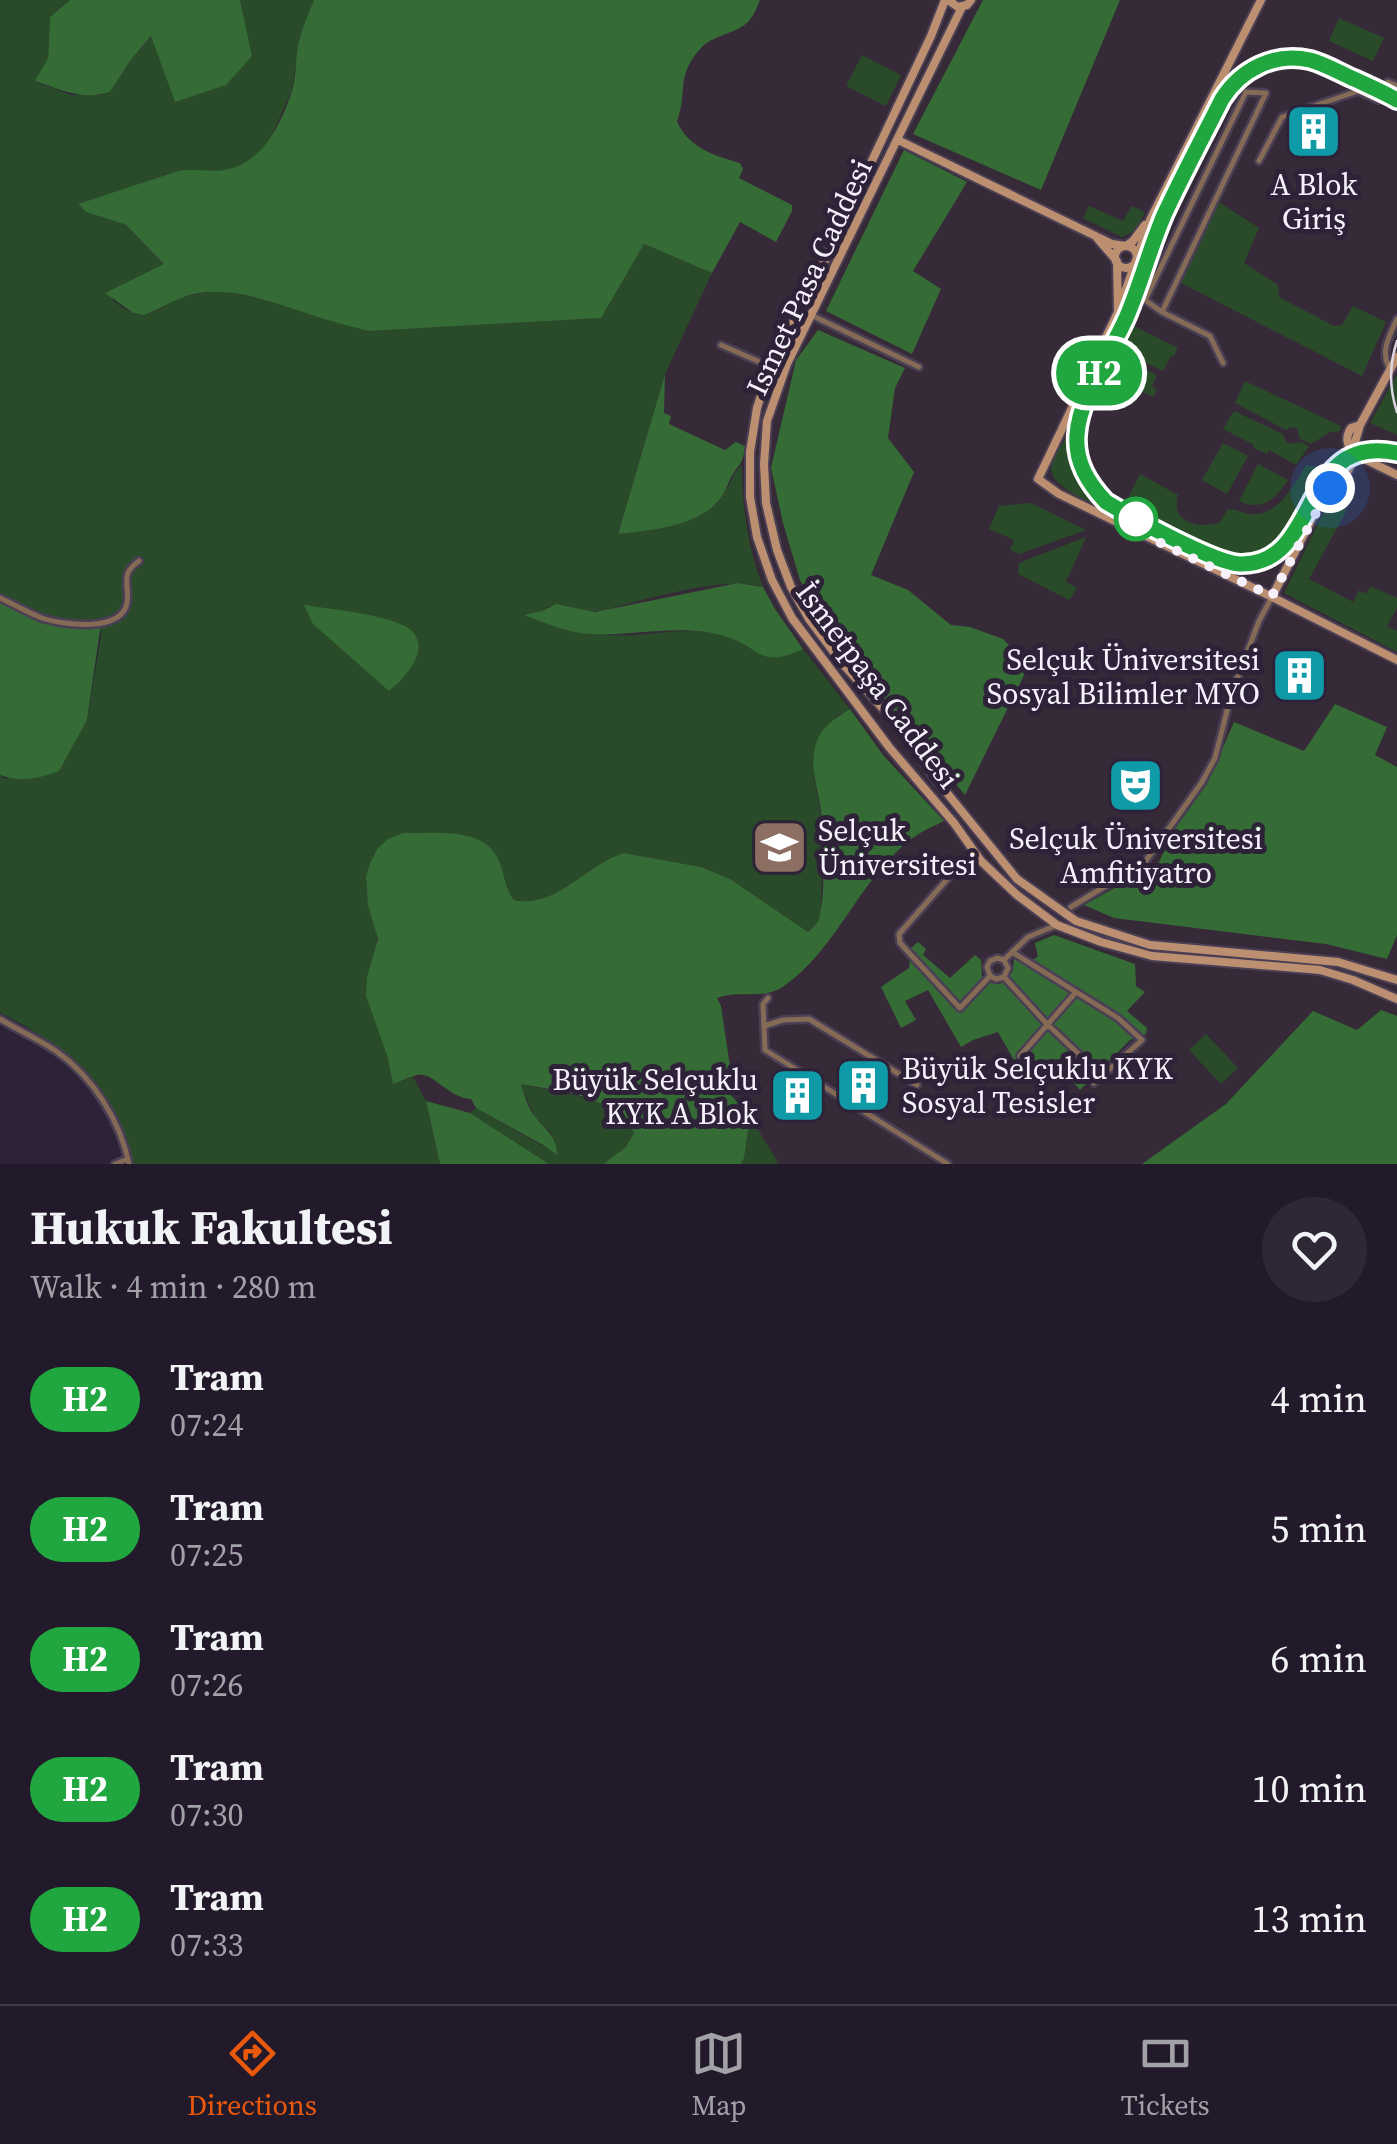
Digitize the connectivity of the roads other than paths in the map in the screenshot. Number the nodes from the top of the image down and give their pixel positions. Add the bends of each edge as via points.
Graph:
1 (946, 0) edge
2 (971, 0) edge
3 (1261, 0) edge
4 (962, 7) junction
5 (1397, 86) edge
6 (898, 140) junction
7 (1258, 161) dead end
8 (1150, 220) junction
9 (1097, 238) junction
10 (1126, 246) junction
11 (1136, 260) junction
12 (1117, 261) junction
13 (798, 312) junction
14 (1118, 312) junction
15 (1162, 312) junction
16 (812, 314) junction
17 (1397, 319) edge
18 (721, 345) dead end
19 (1397, 357) edge
20 (1223, 363) dead end
21 (770, 367) junction
22 (919, 368) dead end
23 (1391, 370) junction
24 (1352, 453) junction
25 (1397, 475) edge
26 (139, 561) dead end
27 (1272, 596) junction
28 (0, 598) edge
29 (1397, 660) edge
30 (901, 728) junction
31 (908, 738) junction
32 (884, 740) junction
33 (891, 750) junction
34 (968, 818) junction
35 (954, 823) junction
36 (964, 860) dead end
37 (1071, 907) dead end
38 (1057, 925) junction
39 (1012, 952) junction
40 (1004, 960) junction
41 (990, 976) junction
42 (1004, 977) junction
43 (1397, 980) edge
44 (1076, 992) junction
45 (768, 998) dead end
46 (1397, 998) edge
47 (0, 1019) edge
48 (1046, 1024) junction
49 (764, 1026) junction
50 (1020, 1056) dead end
51 (1084, 1060) dead end
52 (1094, 1083) dead end
53 (916, 1085) dead end
54 (128, 1162) edge
55 (115, 1164) edge
56 (948, 1164) edge

1 - 4 main road
1 - 13 main road, İsmetpaşa Caddesi
2 - 4 main road
3 - 8 main road
4 - 6 main road, Ismet Pasa Caddesi
5 - 7 street via 1388,82 1378,100 1358,90 1282,117
6 - 9 main road
6 - 16 main road, Ismet Pasa Caddesi
8 - 10 main road
8 - 11 main road
9 - 10 main road
9 - 12 main road
10 - 11 main road
10 - 12 main road via 1117,251
11 - 12 main road via 1128,267
11 - 14 main road
12 - 14 main road
13 - 16 street
13 - 21 main road, İsmetpaşa Caddesi
14 - 27 main road via 1038,478
15 - 15 street via 1203,230 1266,92 1246,92 1157,272 1145,300
15 - 20 street via 1210,336
16 - 22 street
16 - 30 main road, Ismet Pasa Caddesi via 768,421 766,504 777,550 809,619
17 - 23 street via 1384,358
18 - 21 street
19 - 23 main road
21 - 32 main road, İsmetpaşa Caddesi via 750,452 757,537 792,618
23 - 24 main road via 1360,426 1348,432
24 - 25 main road
24 - 27 main road via 1351,466 1326,494
26 - 28 street via 127,573 124,610 99,624 46,620
27 - 29 main road
27 - 37 street via 1226,708 1212,766 1196,793 1145,862
30 - 31 main road, Ismet Pasa Caddesi
30 - 32 main road via 888,730
31 - 33 main road
31 - 34 main road, Ismet Pasa Caddesi
32 - 33 main road, İsmetpaşa Caddesi
33 - 35 main road, İsmetpaşa Caddesi
34 - 35 street
34 - 43 main road, Ismet Pasa Caddesi via 1017,880 1076,921 1150,945 1338,962
35 - 38 main road, İsmetpaşa Caddesi via 981,861
36 - 41 street via 899,934 900,943 960,1008
38 - 39 street
38 - 46 main road, İsmetpaşa Caddesi via 1152,956 1320,970
39 - 40 street
39 - 44 street
40 - 41 street via 990,961
40 - 42 street
41 - 42 street
42 - 48 street
44 - 48 street
44 - 52 street via 1142,1040
45 - 49 street
47 - 54 street via 79,1071 115,1120
48 - 50 street
48 - 51 street
49 - 53 street via 809,1020
49 - 56 street via 765,1050
54 - 55 street

